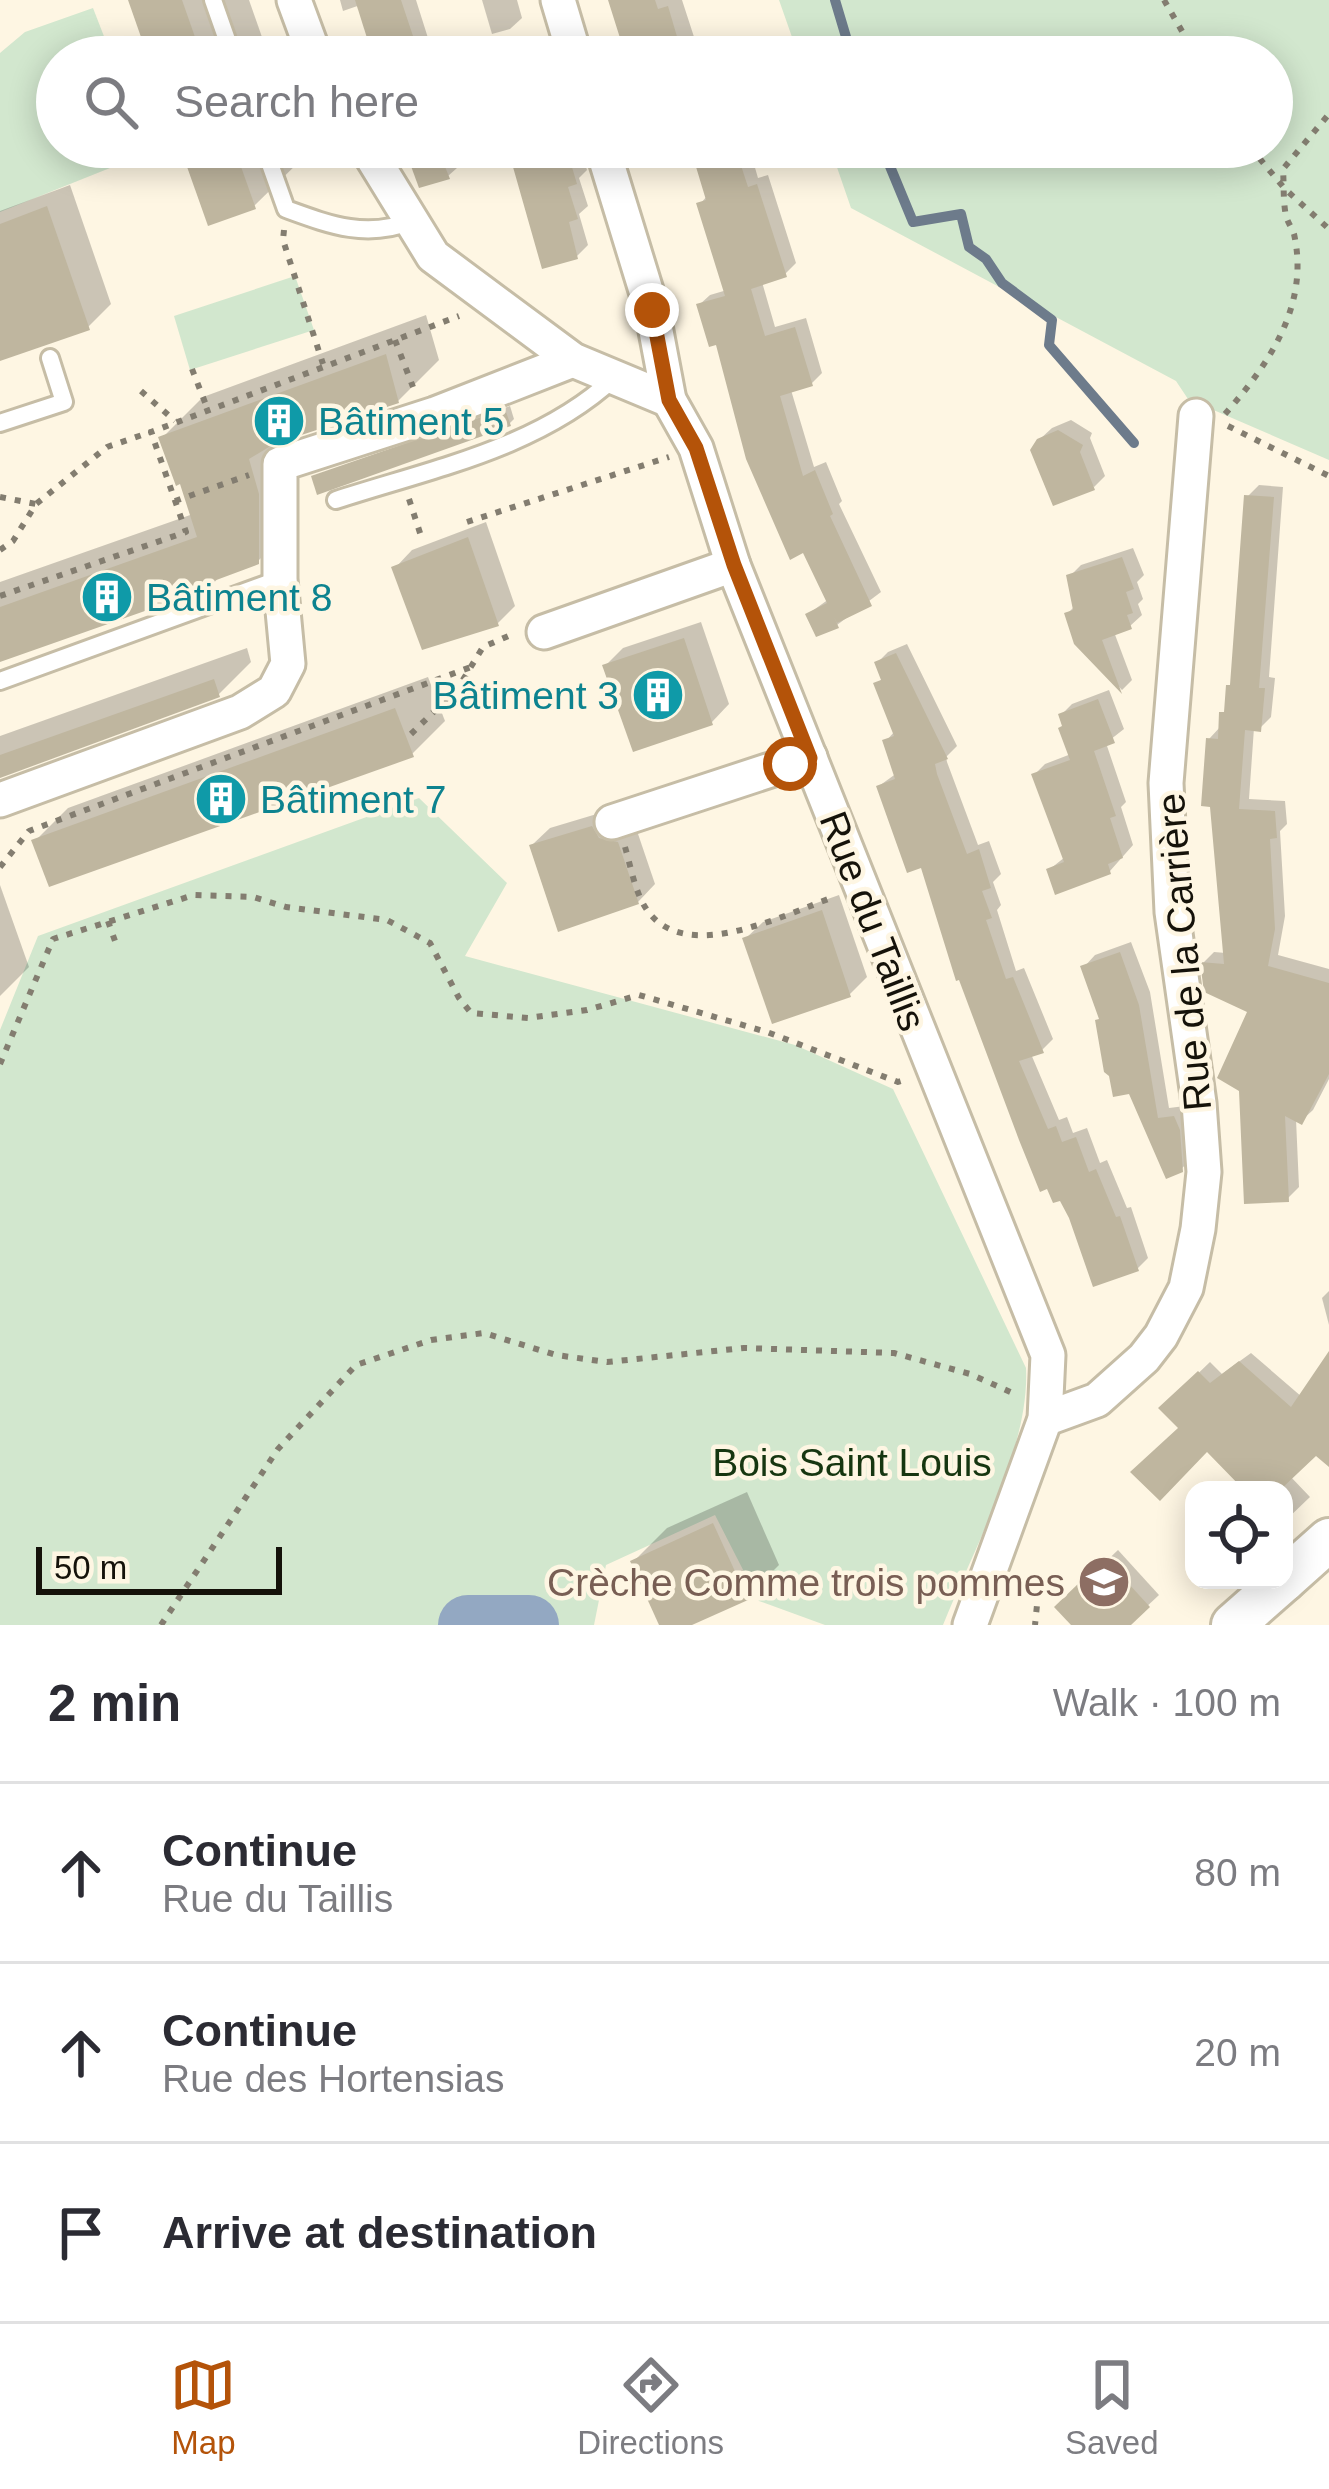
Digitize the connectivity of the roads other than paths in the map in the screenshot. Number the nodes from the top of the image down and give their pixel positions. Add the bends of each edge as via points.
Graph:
1 (213, 0) edge
2 (294, 0) edge
3 (558, 0) edge
4 (225, 36) edge
5 (307, 36) edge
6 (569, 36) edge
7 (271, 168) edge
8 (379, 168) edge
9 (608, 168) edge
10 (412, 221) junction
11 (50, 358) dead end
12 (572, 360) junction
13 (614, 378) junction
14 (669, 400) junction
15 (1208, 419) road end
16 (0, 423) edge
17 (336, 500) dead end
18 (734, 565) junction
19 (280, 579) junction
20 (531, 632) road end
21 (0, 681) edge
22 (810, 758) junction
23 (0, 800) edge
24 (614, 821) road end
25 (1034, 1408) junction
26 (1329, 1540) edge
27 (1293, 1572) edge
28 (1274, 1589) edge
29 (970, 1625) edge
30 (1233, 1625) edge

1 - 4 lane
2 - 5 street
3 - 6 street
7 - 10 lane via 286,209 347,231
8 - 10 street
9 - 14 street, Rue du Taillis via 652,310
10 - 12 street via 433,256
11 - 16 lane via 64,401
12 - 13 street
12 - 19 street via 280,464
13 - 14 street
13 - 17 lane via 526,438
14 - 18 street, Rue du Taillis via 696,448
15 - 25 street, Rue de la Carrière via 1166,783 1172,912 1204,1172 1198,1229 1186,1288 1144,1358 1097,1400
18 - 20 street
18 - 22 street, Rue du Taillis
19 - 21 lane
19 - 23 street via 288,664 274,691 240,712
22 - 24 street
22 - 25 street, Rue du Taillis via 1048,1355
25 - 29 street, Rue du Taillis
26 - 27 street
28 - 30 street

